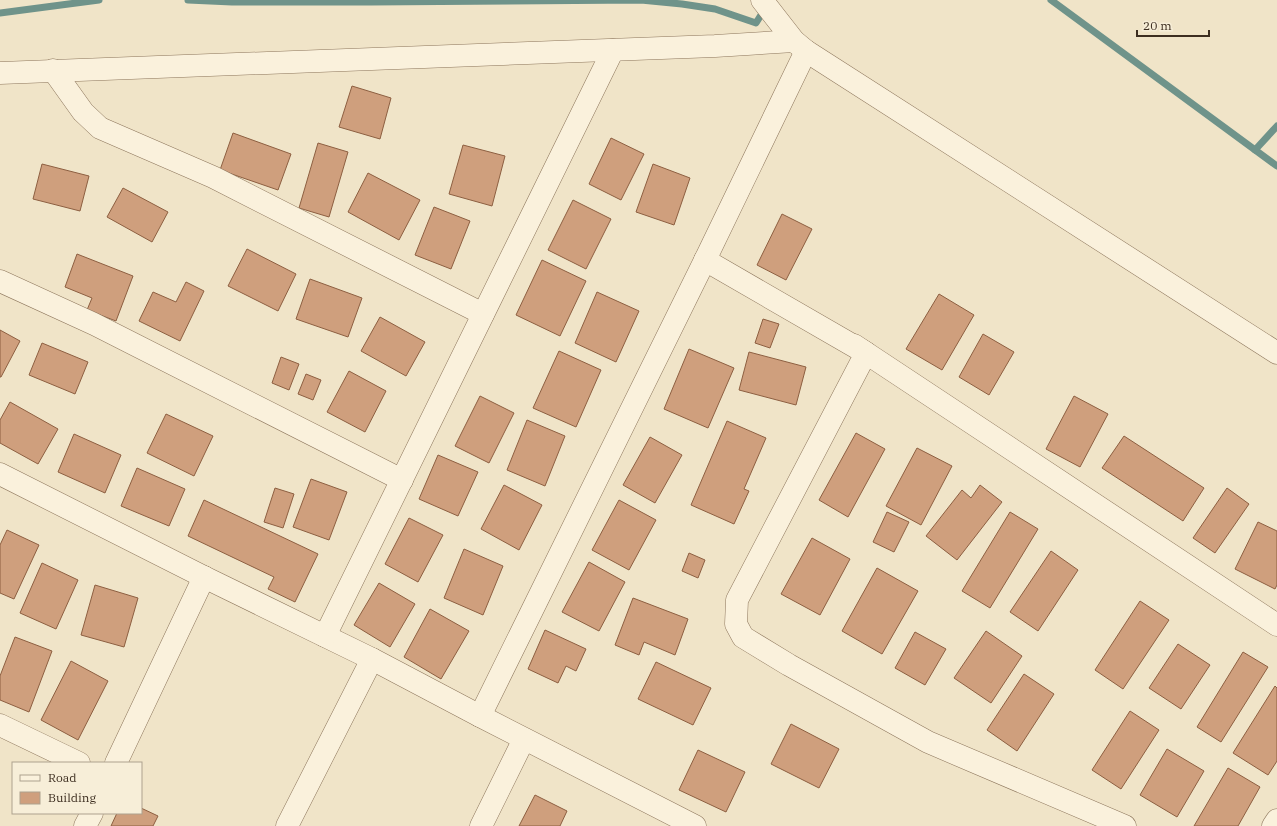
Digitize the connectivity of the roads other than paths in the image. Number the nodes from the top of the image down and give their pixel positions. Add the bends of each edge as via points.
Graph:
1 (762, 0) edge
2 (800, 46) junction
3 (613, 50) junction
4 (53, 70) junction
5 (0, 73) edge
6 (707, 255) junction
7 (0, 281) edge
8 (483, 314) junction
9 (866, 353) junction
10 (1277, 353) edge
11 (0, 474) edge
12 (402, 480) junction
13 (204, 577) junction
14 (1277, 625) edge
15 (325, 636) junction
16 (372, 659) junction
17 (480, 716) junction
18 (0, 725) edge
19 (524, 739) junction
20 (77, 762) edge
21 (116, 762) edge
22 (92, 814) edge
23 (1277, 820) edge
24 (86, 826) edge
25 (287, 826) edge
26 (481, 826) edge
27 (695, 826) edge
28 (1125, 826) edge
29 (1273, 826) edge

1 - 2 street
2 - 3 street
2 - 6 street
2 - 10 street
3 - 4 street
3 - 8 street
4 - 5 street
4 - 8 street via 83,112 100,128 213,177
6 - 9 street
6 - 17 street
7 - 12 street via 94,324
8 - 12 street
9 - 14 street
9 - 28 street via 737,600 736,624 743,637 928,742
11 - 13 street
12 - 15 street
13 - 15 street
13 - 21 street
15 - 16 street
16 - 17 street
16 - 25 street
17 - 19 street
18 - 20 street
19 - 26 street
19 - 27 street
22 - 24 street
23 - 29 street

